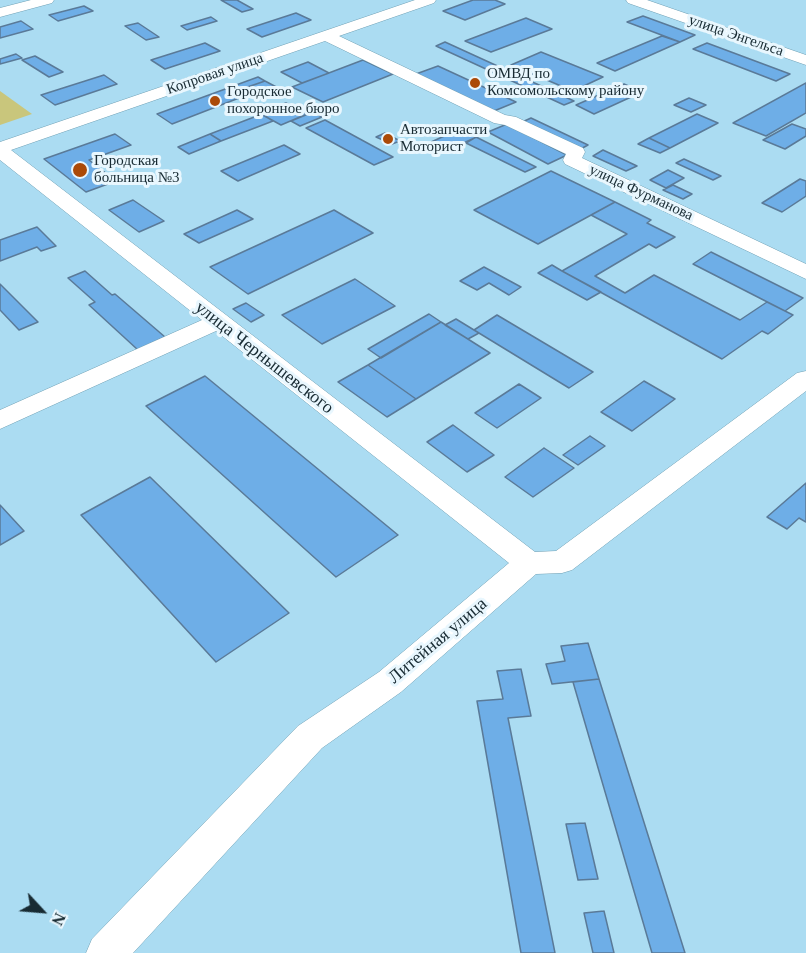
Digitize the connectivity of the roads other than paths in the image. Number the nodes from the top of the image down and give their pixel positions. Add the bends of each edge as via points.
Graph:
1 (47, 0) edge
2 (429, 0) edge
3 (633, 0) edge
4 (0, 13) edge
5 (327, 36) junction
6 (806, 60) edge
7 (0, 150) edge
8 (806, 272) edge
9 (217, 322) junction
10 (806, 379) edge
11 (0, 420) edge
12 (529, 563) junction
13 (106, 953) edge

1 - 4 street
2 - 5 street, Копровая улица
3 - 6 street, улица Энгельса
5 - 7 street, Копровая улица
5 - 8 street, улица Фурманова via 576,152 572,160
7 - 9 street, улица Чернышевского
9 - 11 street
9 - 12 street, улица Чернышевского
10 - 12 street via 562,562
12 - 13 street, Литейная улица via 390,682 310,737

